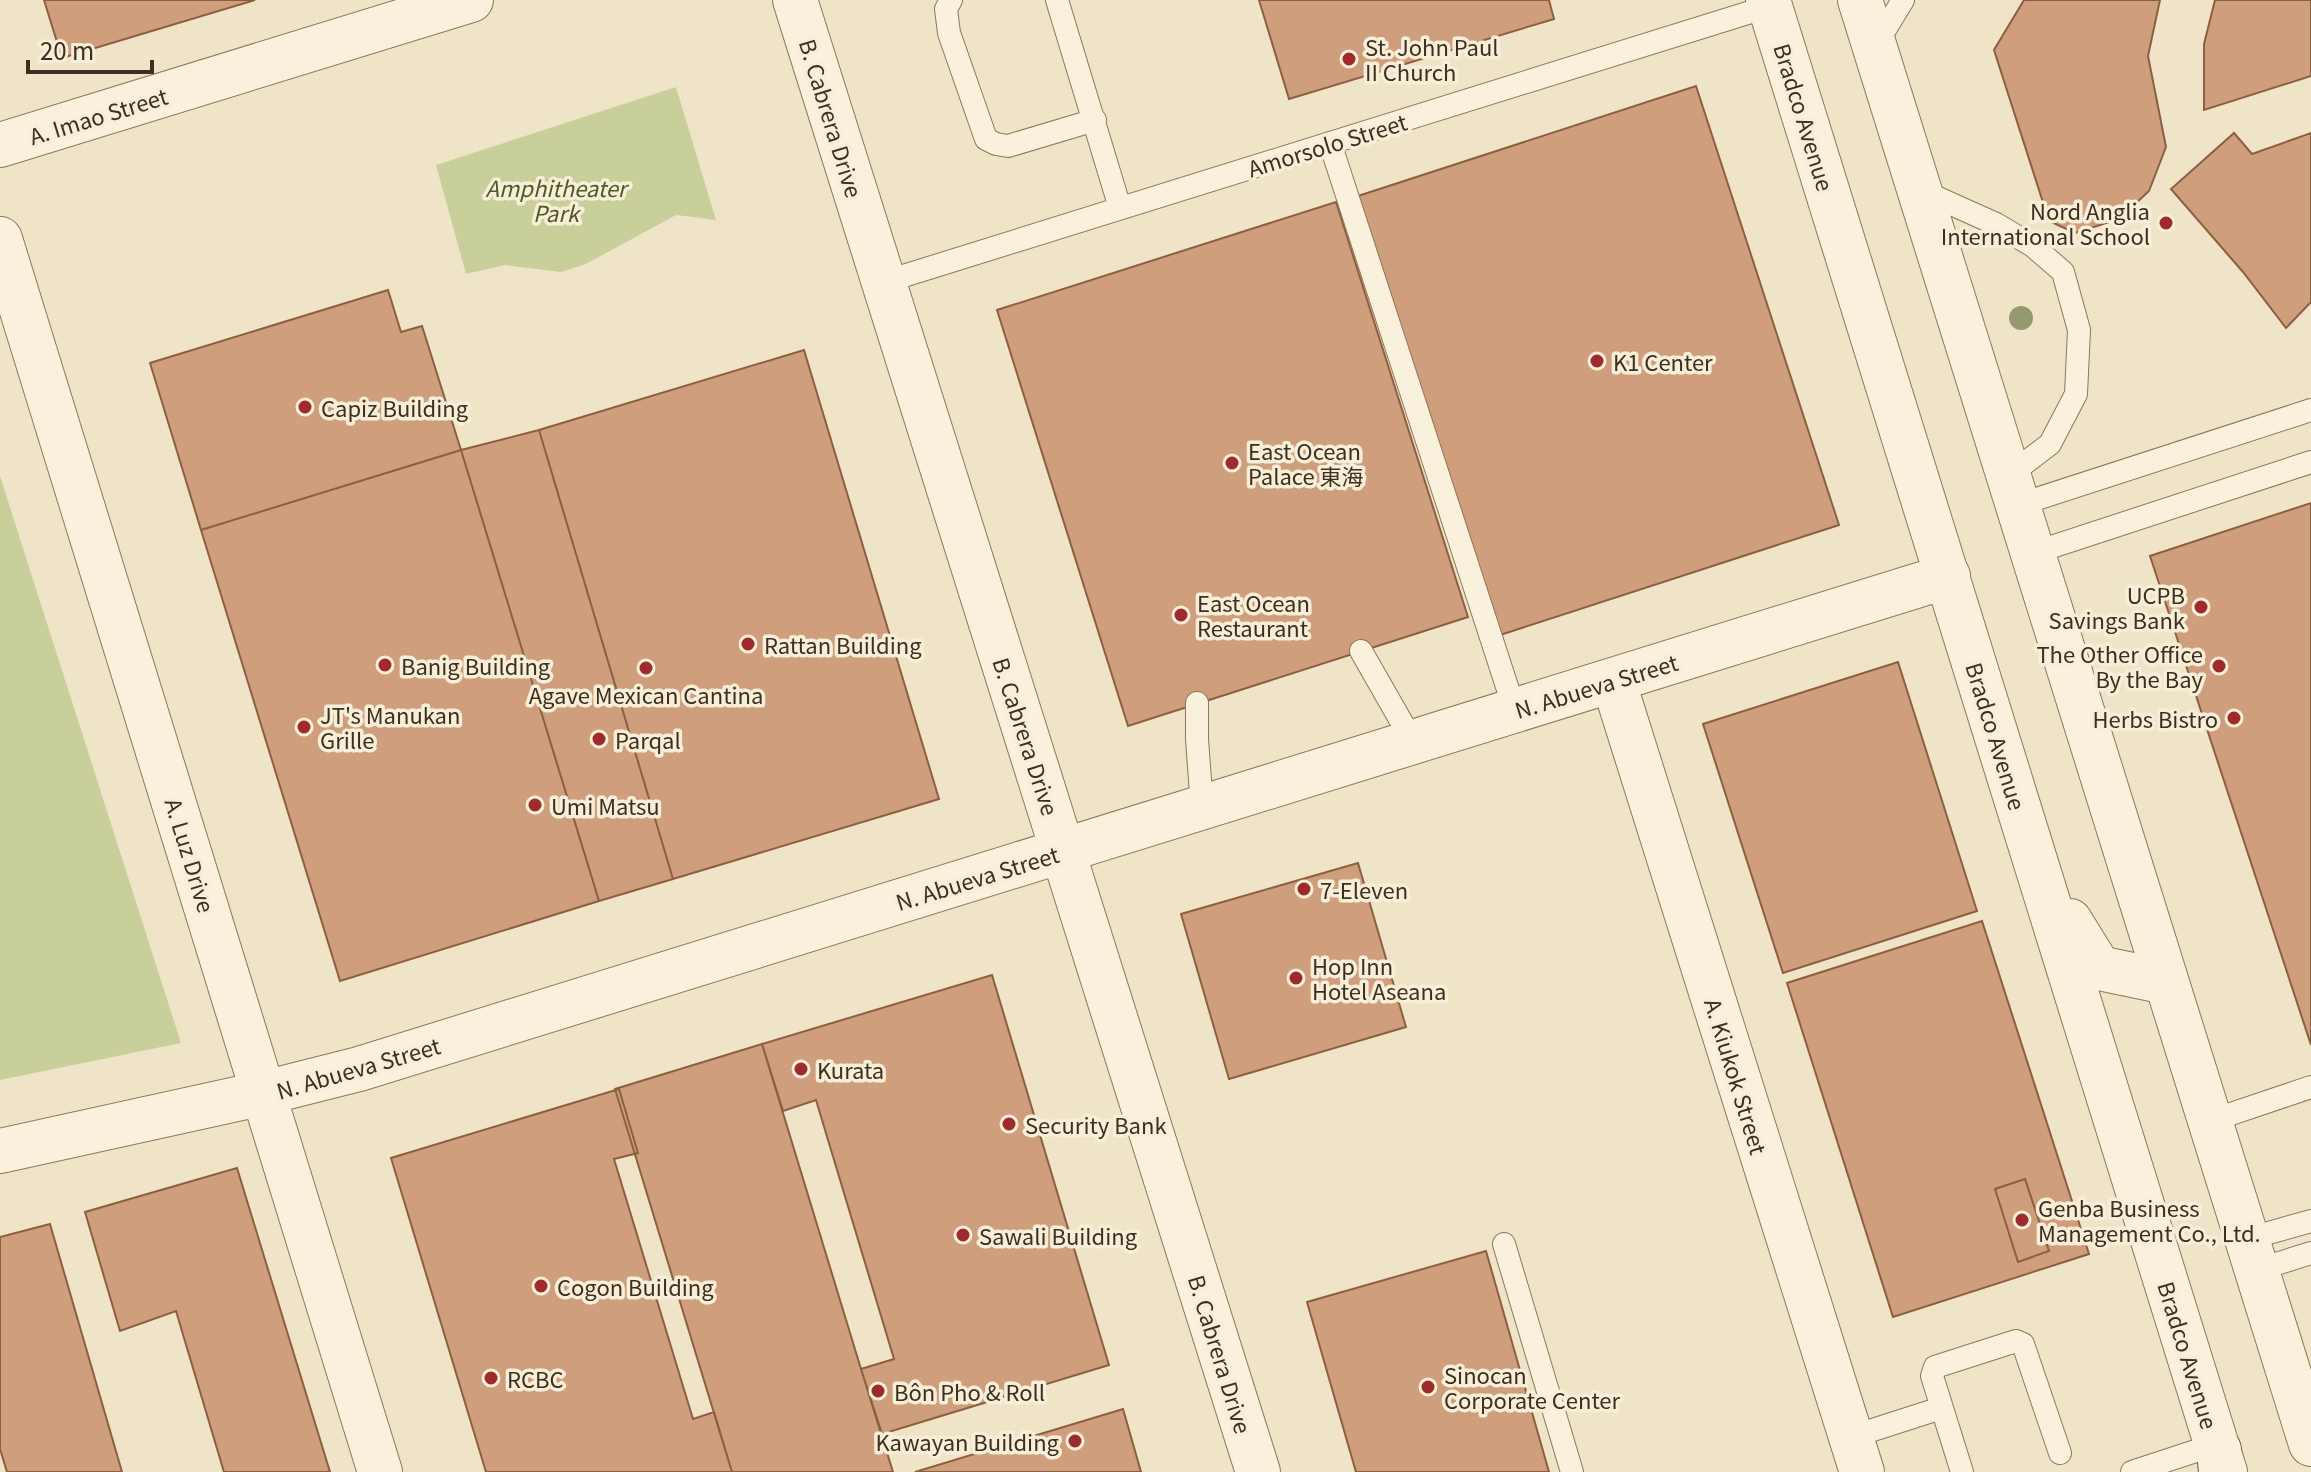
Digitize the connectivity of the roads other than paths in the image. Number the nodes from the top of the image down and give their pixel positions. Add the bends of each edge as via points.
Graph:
1 (471, 0) edge
2 (795, 0) edge
3 (951, 0) edge
4 (1057, 0) edge
5 (1860, 0) edge
6 (1903, 0) edge
7 (1769, 3) edge
8 (1874, 47) junction
9 (1095, 120) junction
10 (1330, 143) junction
11 (0, 145) edge
12 (1919, 189) junction
13 (1120, 208) junction
14 (0, 239) edge
15 (884, 282) junction
16 (2311, 410) edge
17 (2311, 462) edge
18 (2013, 490) junction
19 (2033, 553) junction
20 (1948, 576) junction
21 (1361, 651) dead end
22 (1613, 680) junction
23 (1197, 703) dead end
24 (1515, 711) junction
25 (1413, 742) junction
26 (1202, 808) junction
27 (1064, 850) junction
28 (2038, 868) junction
29 (2166, 982) junction
30 (2311, 1087) edge
31 (264, 1093) junction
32 (2210, 1121) junction
33 (0, 1151) edge
34 (2311, 1221) edge
35 (1504, 1244) dead end
36 (2311, 1253) edge
37 (2252, 1254) junction
38 (1941, 1408) junction
39 (2311, 1444) edge
40 (2060, 1453) dead end
41 (1856, 1454) edge
42 (2220, 1460) edge
43 (380, 1472) edge
44 (1258, 1472) edge
45 (1572, 1472) edge
46 (1962, 1472) edge
47 (2132, 1472) edge

1 - 11 street, A. Imao Street
2 - 15 street, B. Cabrera Drive
3 - 9 lane via 946,9 949,33 986,139 1008,146
4 - 9 lane
5 - 8 street
6 - 8 lane
7 - 10 lane, Amorsolo Street
7 - 20 street, Bradco Avenue
8 - 12 street
9 - 13 lane
10 - 13 lane, Amorsolo Street
10 - 24 lane
12 - 18 street
12 - 18 lane via 1996,224 2063,272 2079,330 2076,394 2050,444
13 - 15 lane, Amorsolo Street
14 - 31 street, A. Luz Drive
15 - 27 street, B. Cabrera Drive
16 - 18 lane
17 - 19 lane
18 - 19 street
19 - 29 street
20 - 22 street, N. Abueva Street
20 - 28 street, Bradco Avenue
21 - 25 lane
22 - 24 street, N. Abueva Street
22 - 41 street, A. Kiukok Street
23 - 26 lane
24 - 25 street, N. Abueva Street
25 - 26 street, N. Abueva Street
26 - 27 street, N. Abueva Street
27 - 31 street, N. Abueva Street via 359,1069
27 - 44 street, B. Cabrera Drive
28 - 29 street via 2099,968
28 - 42 street, Bradco Avenue
29 - 32 street
30 - 32 lane
31 - 33 street, N. Abueva Street
31 - 43 street, A. Luz Drive
32 - 37 street
34 - 37 lane
35 - 45 lane
36 - 37 lane
37 - 39 street
38 - 40 lane via 1932,1376 1935,1367 2016,1341 2023,1344
38 - 41 lane
38 - 46 lane
42 - 47 lane

